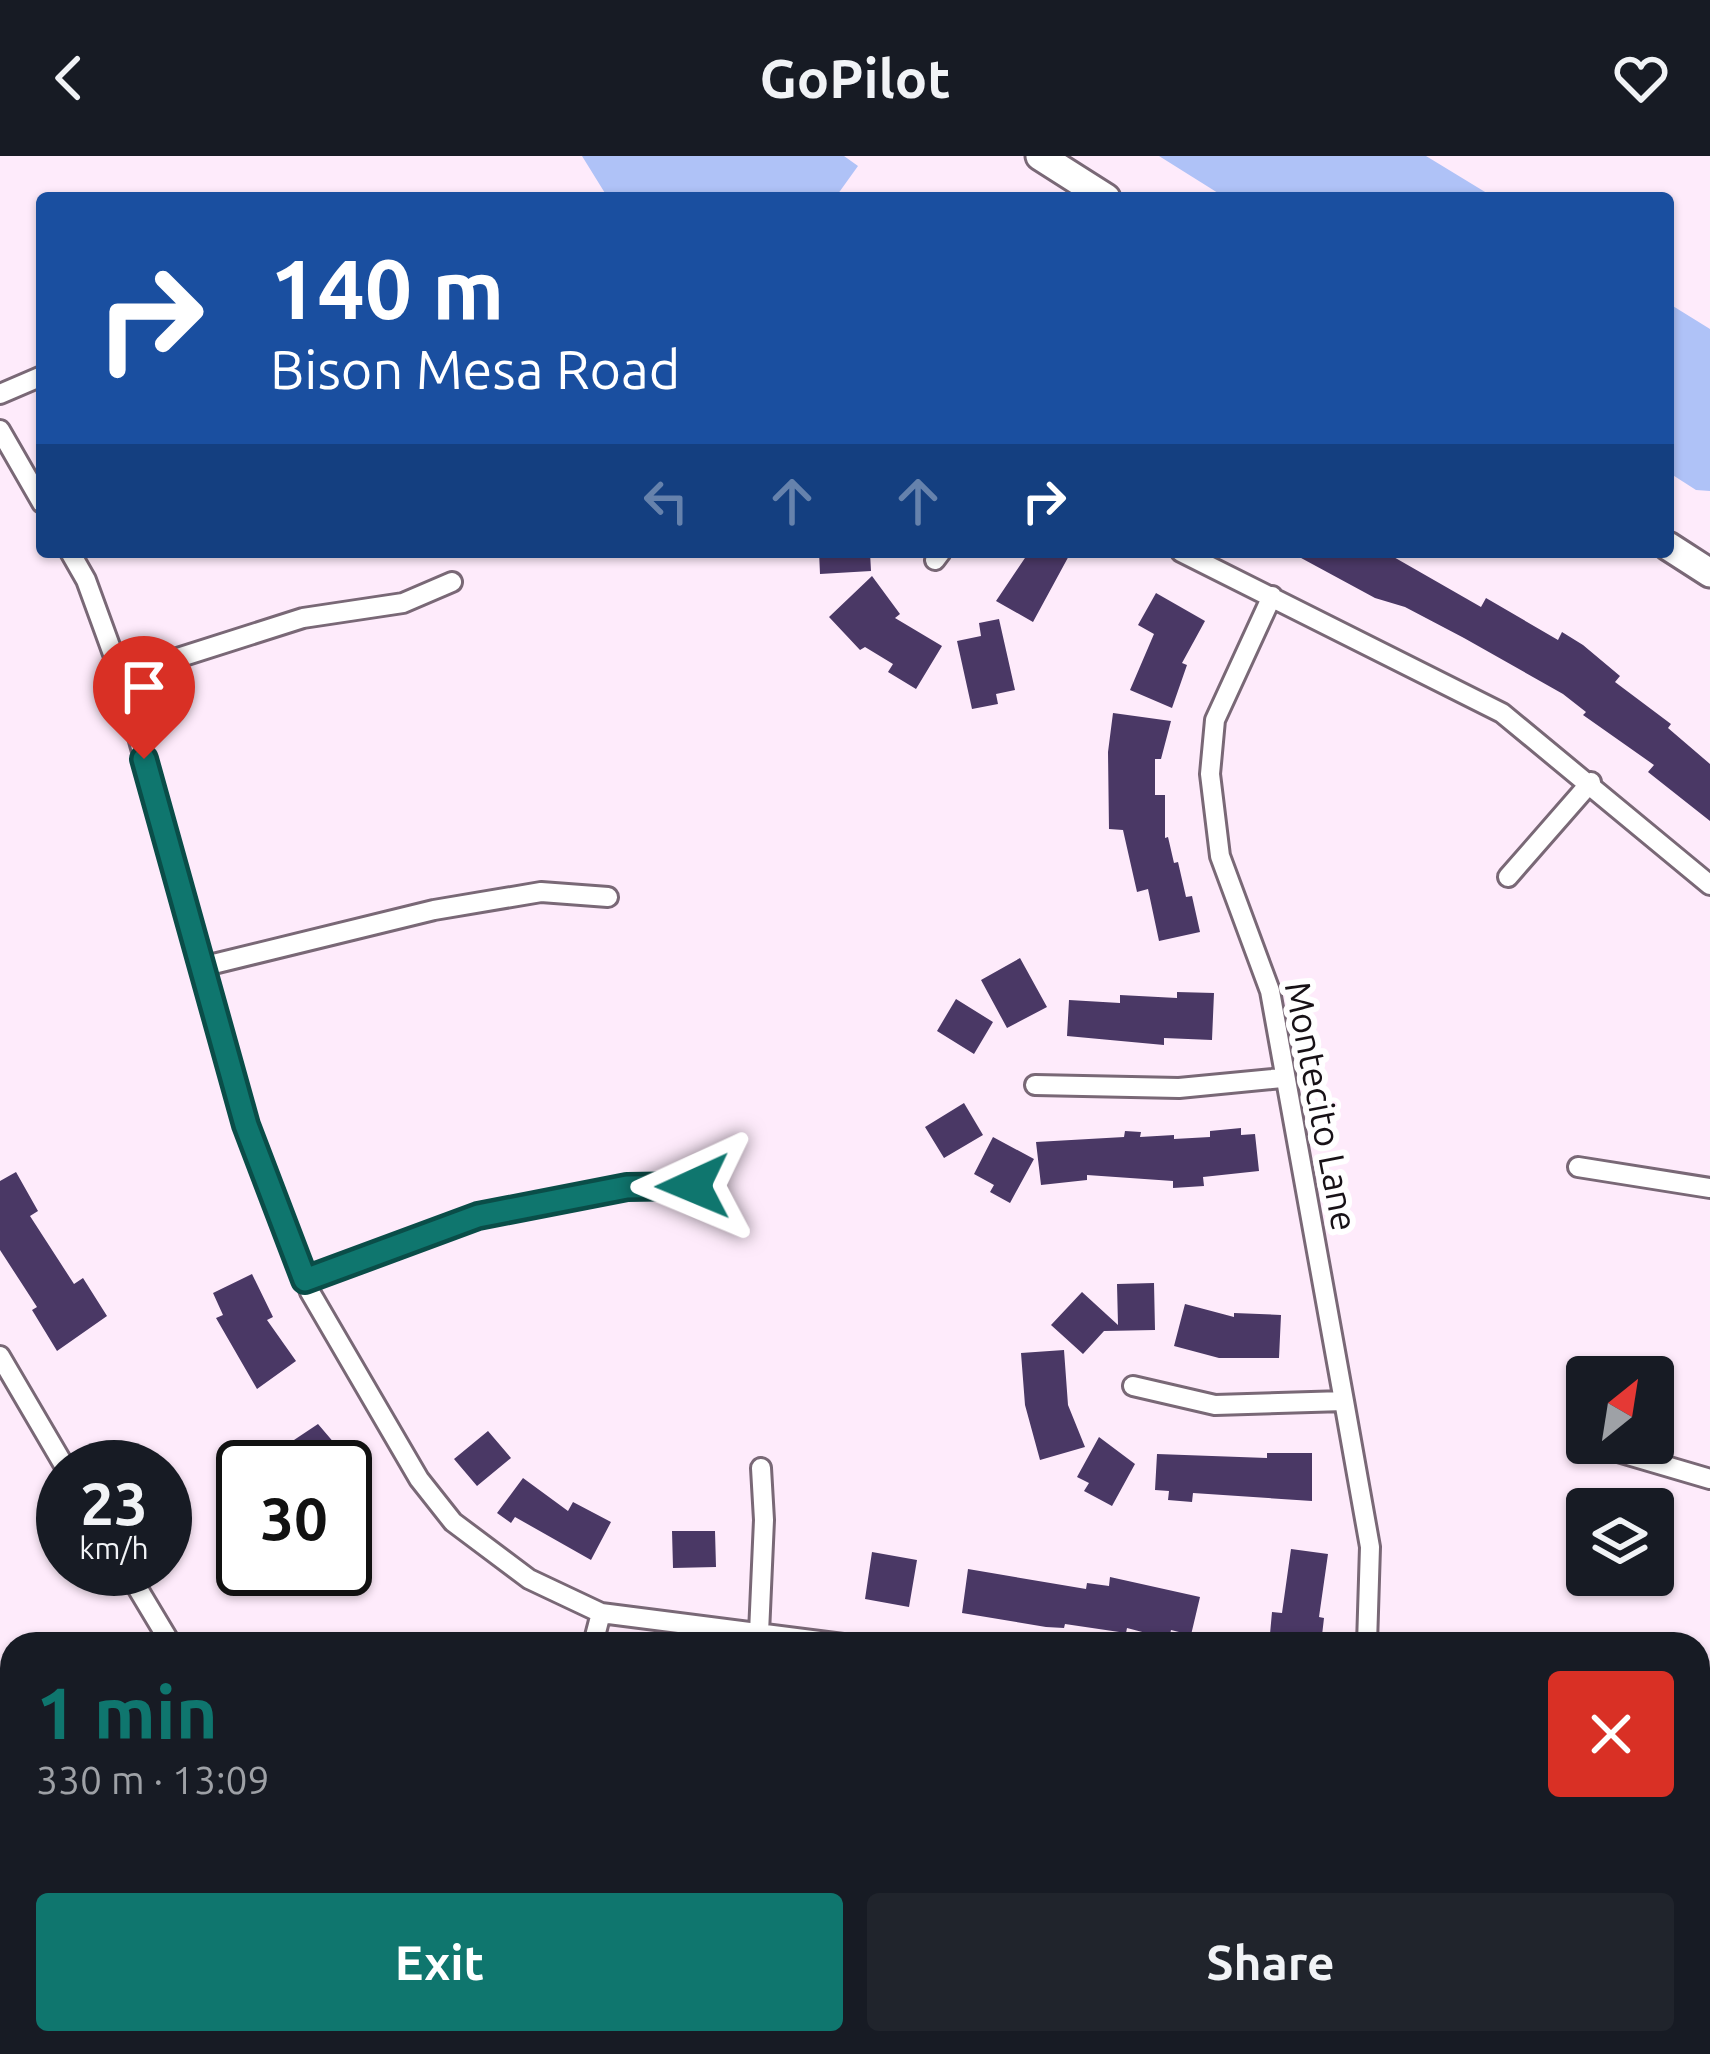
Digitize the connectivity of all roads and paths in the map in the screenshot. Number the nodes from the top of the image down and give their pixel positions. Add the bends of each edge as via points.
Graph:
1 (1040, 156) edge
2 (1097, 192) edge
3 (36, 379) edge
4 (0, 394) edge
5 (0, 430) edge
6 (36, 493) edge
7 (1674, 550) edge
8 (73, 558) edge
9 (1193, 558) edge
10 (1710, 573) edge
11 (452, 582) dead end
12 (1272, 596) junction
13 (121, 676) junction
14 (1591, 782) junction
15 (1508, 877) dead end
16 (1710, 885) edge
17 (608, 897) dead end
18 (201, 968) junction
19 (1282, 1078) junction
20 (1035, 1085) dead end
21 (1578, 1167) dead end
22 (693, 1186) dead end
23 (1710, 1188) edge
24 (305, 1280) junction
25 (0, 1356) edge
26 (1133, 1386) dead end
27 (1344, 1401) junction
28 (48, 1440) edge
29 (1659, 1464) edge
30 (761, 1468) dead end
31 (1710, 1479) edge
32 (142, 1596) edge
33 (601, 1613) junction
34 (164, 1632) edge
35 (595, 1632) edge
36 (751, 1632) edge
37 (759, 1632) edge
38 (1367, 1632) edge

1 - 2 street
3 - 4 street
5 - 6 street
7 - 10 street
8 - 13 street
9 - 12 street
11 - 13 street via 403,604 303,618
12 - 14 street via 1502,713
12 - 19 street, Montecito Lane via 1215,720 1210,774 1220,856 1270,991
13 - 18 street
14 - 15 street
14 - 16 street
17 - 18 street via 541,892 434,910
18 - 24 street via 246,1125
19 - 20 street via 1179,1088
19 - 27 street, Montecito Lane
21 - 23 street
22 - 24 street via 627,1187 478,1216
24 - 33 street via 419,1479 453,1522 529,1579
25 - 28 street
26 - 27 street via 1214,1405
27 - 38 street, Montecito Lane via 1370,1546
29 - 31 street
30 - 37 street
32 - 34 street
33 - 35 street
33 - 36 street

